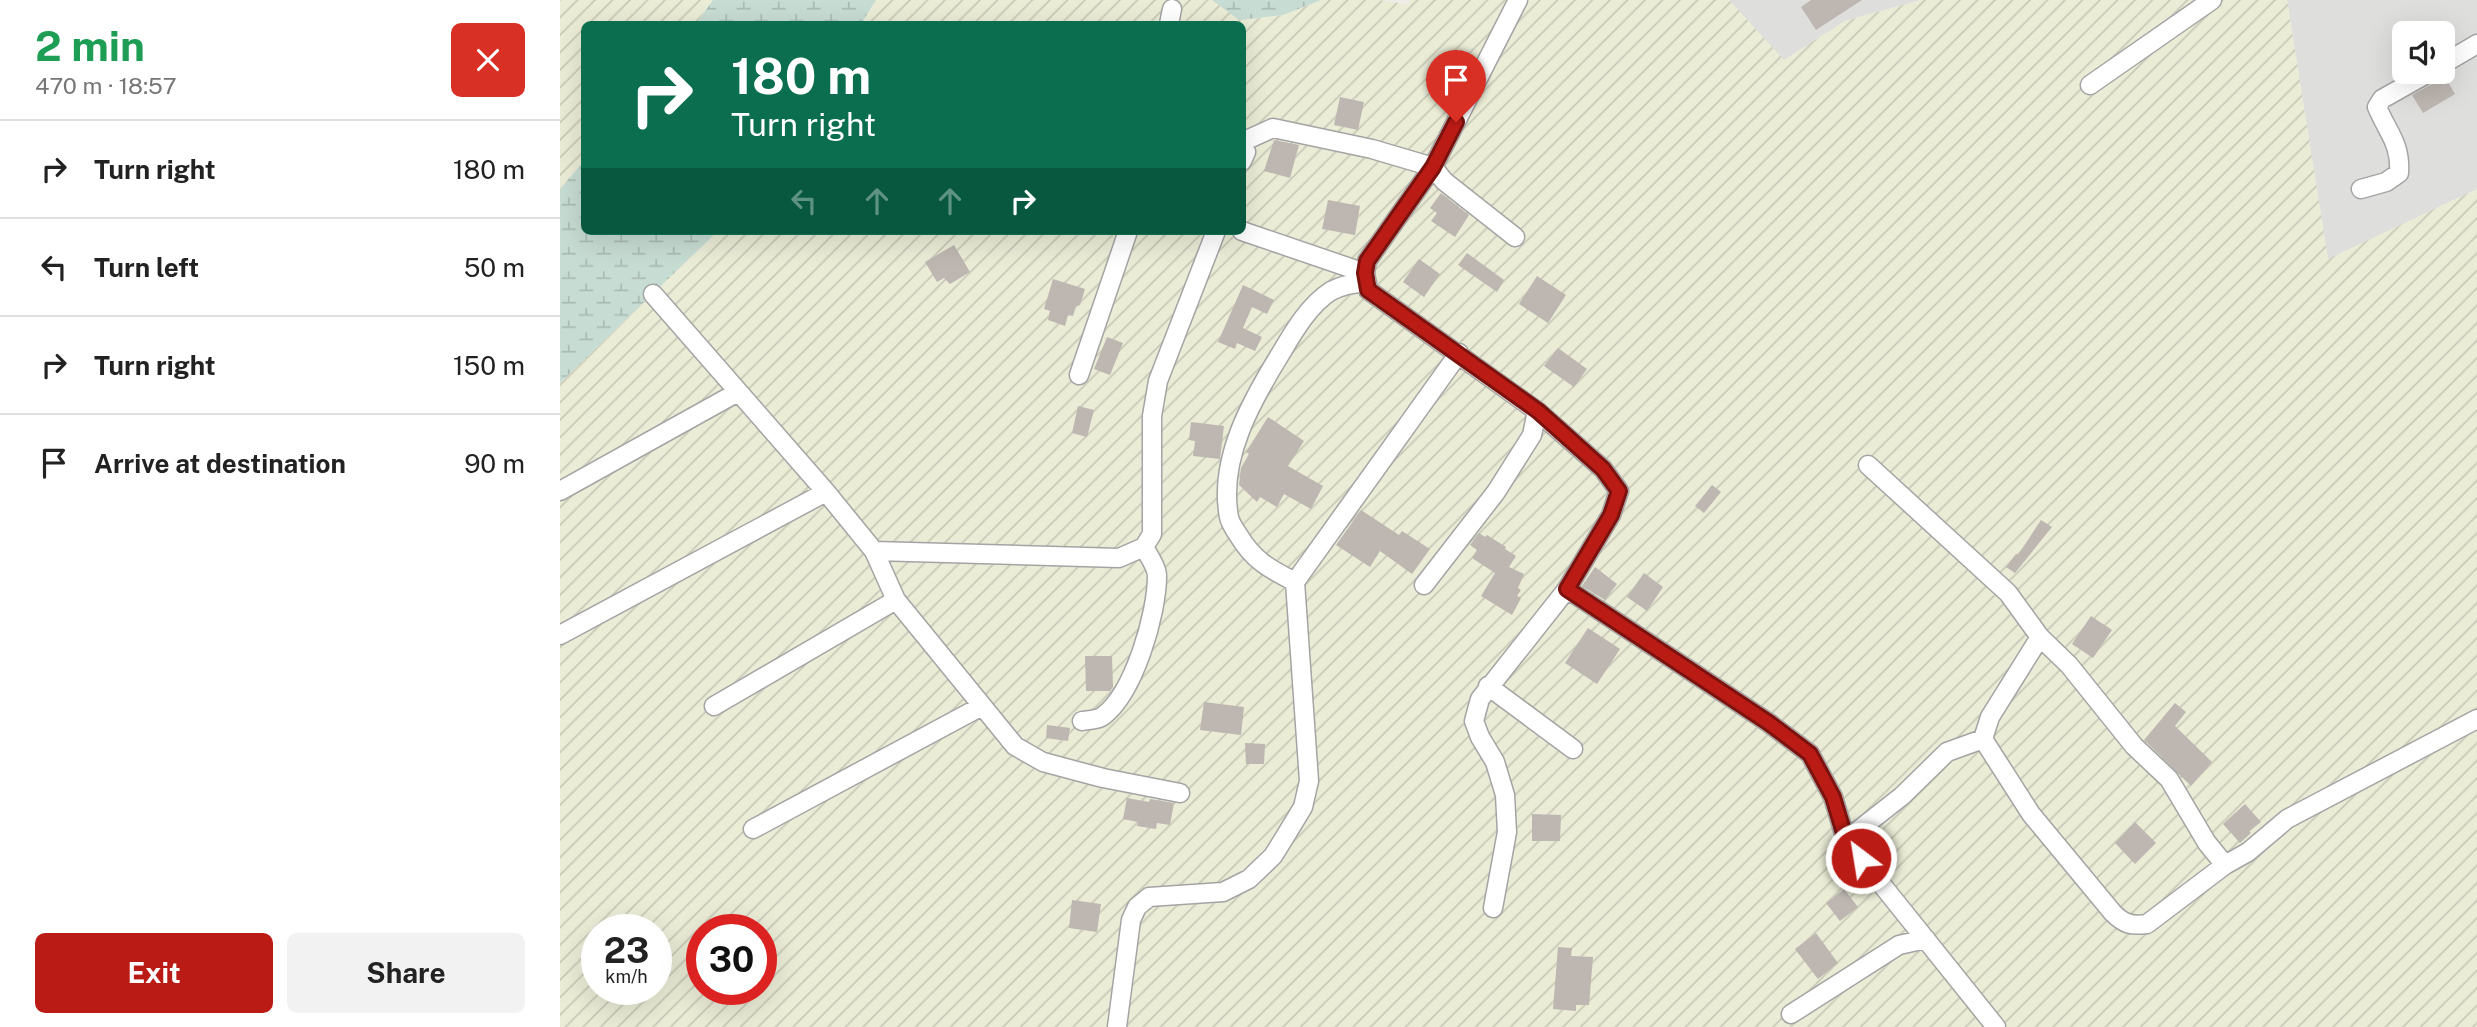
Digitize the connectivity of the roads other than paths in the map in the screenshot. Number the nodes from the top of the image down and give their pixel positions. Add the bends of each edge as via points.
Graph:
1 (1518, 0) edge
2 (2212, 0) edge
3 (2477, 44) edge
4 (2455, 57) edge
5 (2409, 84) edge
6 (2090, 85) dead end
7 (1246, 140) edge
8 (1433, 167) junction
9 (2361, 189) dead end
10 (1246, 233) edge
11 (1127, 235) edge
12 (1214, 235) edge
13 (1515, 237) dead end
14 (1366, 278) junction
15 (653, 294) dead end
16 (1459, 353) junction
17 (1079, 374) dead end
18 (738, 391) junction
19 (1538, 411) junction
20 (1868, 465) dead end
21 (560, 491) edge
22 (826, 492) junction
23 (1144, 547) junction
24 (874, 551) junction
25 (1295, 582) junction
26 (1424, 586) dead end
27 (1567, 589) junction
28 (896, 600) junction
29 (560, 635) edge
30 (2040, 637) junction
31 (1488, 686) junction
32 (714, 706) dead end
33 (982, 706) junction
34 (2477, 719) edge
35 (1082, 722) dead end
36 (1983, 739) junction
37 (1573, 749) dead end
38 (1180, 793) dead end
39 (753, 829) dead end
40 (1846, 840) junction
41 (2225, 865) junction
42 (1493, 908) dead end
43 (1926, 939) junction
44 (1791, 1014) dead end
45 (1117, 1027) edge
46 (1996, 1027) edge

1 - 8 street
2 - 6 street
3 - 4 street
5 - 9 street via 2382,99 2377,107 2399,147 2399,173
7 - 8 street via 1273,128
8 - 13 street via 1444,181
8 - 14 street via 1367,261
10 - 14 street
11 - 17 street
12 - 23 street via 1158,381 1153,416 1152,534
14 - 16 street via 1368,290
14 - 25 street via 1331,291 1297,325 1255,396 1237,439 1227,482 1229,519 1259,563
15 - 18 street
16 - 19 street
16 - 25 street
18 - 21 street
18 - 22 street
19 - 26 street via 1532,435 1496,492
19 - 27 street via 1603,469 1619,491 1611,515
20 - 30 street via 2008,593
22 - 24 street
22 - 29 street
23 - 24 street via 1119,558
23 - 35 street via 1157,573 1149,626 1137,664 1127,688 1102,718
24 - 28 street
25 - 45 street via 1310,781 1303,807 1273,856 1249,879 1223,892 1149,897 1138,907 1132,920
27 - 31 street
27 - 40 street via 1810,754 1833,797
28 - 32 street
28 - 33 street
30 - 36 street via 1990,717
30 - 41 street via 2069,665 2134,746 2169,779
31 - 37 street
31 - 42 street via 1474,720 1505,795 1507,832
33 - 38 street via 1015,746 1043,762
33 - 39 street
34 - 41 street via 2287,818 2248,852
36 - 40 street via 1947,752 1902,796
36 - 41 street via 2031,814 2124,924 2147,924
40 - 43 street
43 - 44 street via 1899,945
43 - 46 street

